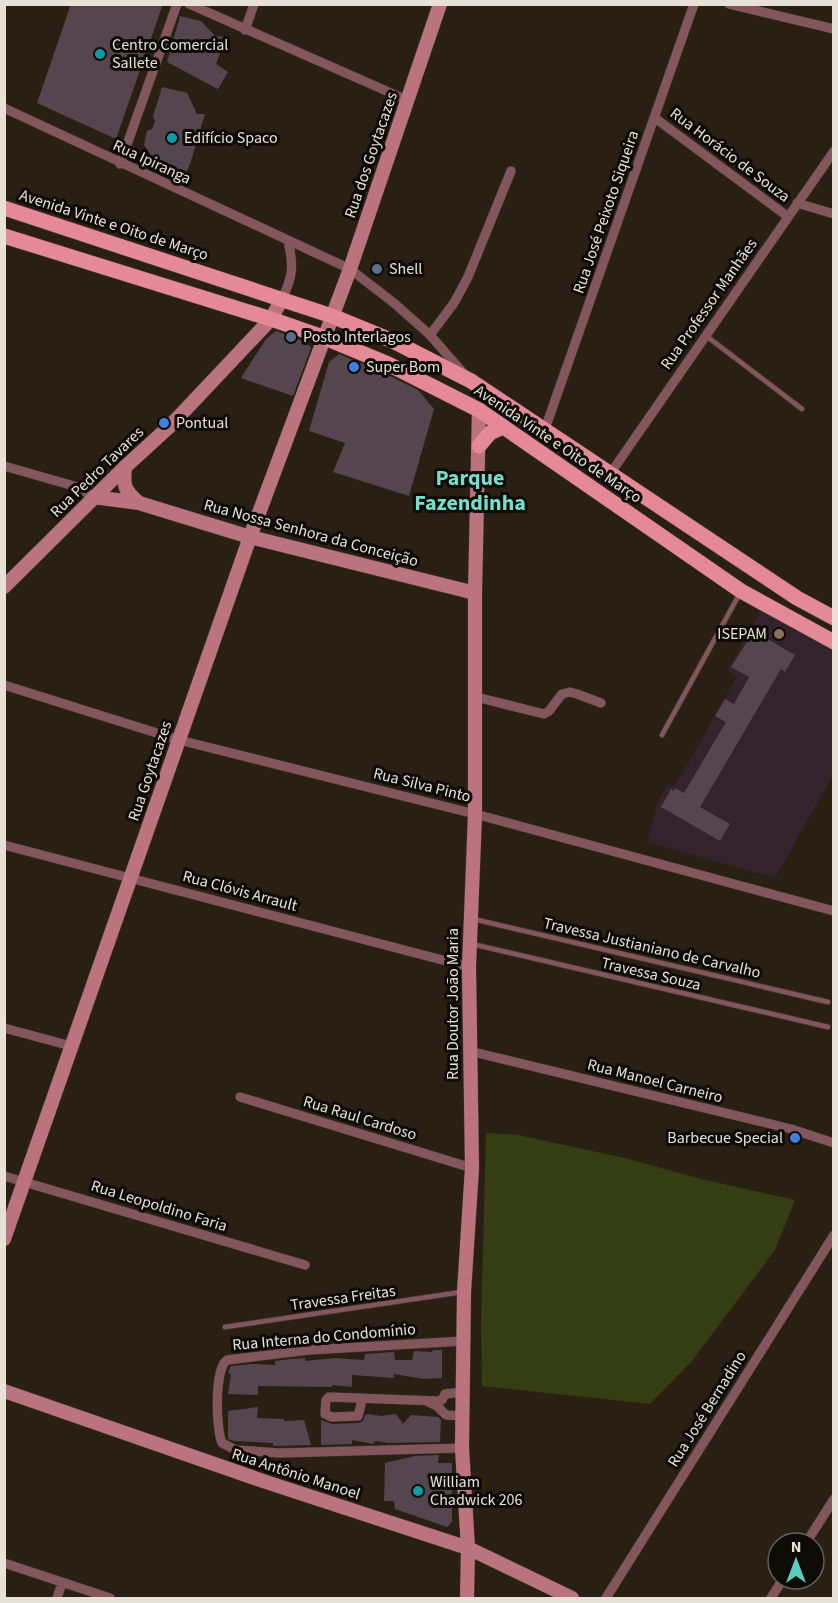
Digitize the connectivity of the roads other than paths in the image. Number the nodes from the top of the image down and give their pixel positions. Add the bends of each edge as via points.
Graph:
1 (177, 4) edge
2 (189, 4) edge
3 (254, 4) edge
4 (440, 4) edge
5 (694, 4) edge
6 (729, 4) edge
7 (834, 29) edge
8 (245, 30) junction
9 (407, 100) junction
10 (4, 108) edge
11 (655, 118) junction
12 (834, 151) edge
13 (120, 164) junction
14 (512, 171) dead end
15 (797, 203) junction
16 (4, 208) edge
17 (834, 214) edge
18 (787, 216) junction
19 (4, 236) edge
20 (288, 241) junction
21 (350, 269) junction
22 (282, 299) junction
23 (332, 316) junction
24 (271, 320) junction
25 (430, 335) junction
26 (705, 335) junction
27 (323, 337) junction
28 (471, 381) junction
29 (802, 409) dead end
30 (480, 410) junction
31 (503, 427) junction
32 (545, 429) junction
33 (479, 446) junction
34 (4, 466) edge
35 (124, 467) junction
36 (610, 474) junction
37 (94, 497) junction
38 (139, 503) junction
39 (250, 537) junction
40 (4, 587) edge
41 (741, 591) junction
42 (475, 593) junction
43 (834, 618) edge
44 (834, 642) edge
45 (4, 685) edge
46 (476, 697) junction
47 (601, 703) dead end
48 (662, 735) dead end
49 (179, 740) junction
50 (475, 814) junction
51 (4, 845) edge
52 (130, 878) junction
53 (834, 911) edge
54 (470, 918) junction
55 (469, 943) junction
56 (469, 967) junction
57 (828, 1002) dead end
58 (4, 1028) edge
59 (828, 1028) dead end
60 (71, 1047) junction
61 (469, 1051) junction
62 (240, 1097) dead end
63 (834, 1143) edge
64 (472, 1168) junction
65 (4, 1176) edge
66 (25, 1182) junction
67 (834, 1235) edge
68 (4, 1239) edge
69 (305, 1265) dead end
70 (464, 1292) junction
71 (225, 1328) dead end
72 (464, 1341) junction
73 (4, 1391) edge
74 (463, 1392) junction
75 (360, 1398) dead end
76 (426, 1400) junction
77 (463, 1416) junction
78 (462, 1448) junction
79 (834, 1499) edge
80 (814, 1531) edge
81 (468, 1548) junction
82 (4, 1563) edge
83 (62, 1583) junction
84 (57, 1599) edge
85 (110, 1599) edge
86 (467, 1599) edge
87 (573, 1599) edge
88 (606, 1599) edge

1 - 13 street
2 - 8 street
3 - 8 street
4 - 9 street, Rua dos Goytacazes
5 - 11 street, Rua José Peixoto Siqueira
6 - 7 street
8 - 9 street
9 - 21 street, Rua dos Goytacazes
10 - 13 street, Rua Ipiranga
11 - 18 street, Rua Horácio de Souza
11 - 32 street, Rua José Peixoto Siqueira
12 - 15 street, Rua Professor Manhães
13 - 20 street, Rua Ipiranga
14 - 25 street via 468,278
15 - 17 street
15 - 18 street, Rua Professor Manhães
16 - 22 main road, Avenida Vinte e Oito de Março
18 - 26 street, Rua Professor Manhães
19 - 24 main road, Avenida Vinte e Oito de Março
20 - 21 street, Rua Ipiranga
20 - 22 street via 292,271
21 - 23 street, Rua dos Goytacazes
21 - 25 street, Rua Ipiranga
22 - 23 main road, Avenida Vinte e Oito de Março
22 - 24 street, Rua Pedro Tavares
23 - 27 street, Rua Goytacazes
23 - 28 main road, Avenida Vinte e Oito de Março via 393,341
24 - 27 main road, Avenida Vinte e Oito de Março
24 - 35 street, Rua Pedro Tavares via 171,425
25 - 28 street, Rua Ipiranga
26 - 29 lane
26 - 36 street, Rua Professor Manhães
27 - 30 main road, Avenida Vinte e Oito de Março
27 - 39 street, Rua Goytacazes
28 - 30 main road
28 - 32 main road, Avenida Vinte e Oito de Março
30 - 31 main road, Avenida Vinte e Oito de Março
30 - 33 street, Rua Doutor João Maria
31 - 33 main road via 490,433
31 - 41 main road, Avenida Vinte e Oito de Março
32 - 36 main road, Avenida Vinte e Oito de Março
33 - 42 street, Rua Doutor João Maria
34 - 37 street, Rua Nossa Senhora da Conceição via 74,486
35 - 37 street, Rua Pedro Tavares
35 - 38 street via 123,483
36 - 43 main road, Avenida Vinte e Oito de Março via 796,598
37 - 38 street, Rua Nossa Senhora da Conceição
37 - 40 street, Rua Pedro Tavares
38 - 39 street, Rua Nossa Senhora da Conceição
39 - 42 street, Rua Nossa Senhora da Conceição
39 - 49 street, Rua Goytacazes
41 - 44 main road, Avenida Vinte e Oito de Março
41 - 48 lane
42 - 46 street, Rua Doutor João Maria
45 - 49 street, Rua Silva Pinto
46 - 47 street via 544,714 562,694 570,692
46 - 50 street, Rua Doutor João Maria
49 - 50 street, Rua Silva Pinto
49 - 52 street, Rua Goytacazes
50 - 53 street, Rua Silva Pinto
50 - 54 street, Rua Doutor João Maria
51 - 52 street, Rua Clóvis Arrault
52 - 56 street, Rua Clóvis Arrault
52 - 60 street, Rua Goytacazes
54 - 55 street, Rua Doutor João Maria
54 - 57 lane, Travessa Justianiano de Carvalho
55 - 56 street, Rua Doutor João Maria
55 - 59 lane, Travessa Souza
56 - 61 street, Rua Doutor João Maria
58 - 60 street
60 - 66 street, Rua Goytacazes
61 - 63 street, Rua Manoel Carneiro via 791,1129
61 - 64 street, Rua Doutor João Maria
62 - 64 street, Rua Raul Cardoso
64 - 70 street, Rua Doutor João Maria
65 - 66 street, Rua Leopoldino Faria
66 - 68 street, Rua Goytacazes
66 - 69 street, Rua Leopoldino Faria
67 - 88 street, Rua José Bernadino
70 - 71 lane, Travessa Freitas
70 - 72 street, Rua Doutor João Maria
72 - 74 street, Rua Doutor João Maria
72 - 78 street, Rua Interna do Condomínio via 309,1350 227,1360 220,1372 218,1425 222,1443 243,1451
73 - 81 street, Rua Antônio Manoel
74 - 76 street via 445,1394 442,1400
74 - 77 street, Rua Doutor João Maria
75 - 76 street
76 - 77 street via 446,1415
77 - 78 street, Rua Doutor João Maria
78 - 81 street, Rua Doutor João Maria
79 - 80 street
81 - 86 street, Rua Doutor João Maria
81 - 87 street, Rua Antônio Manoel
82 - 83 street
83 - 84 street
83 - 85 street

